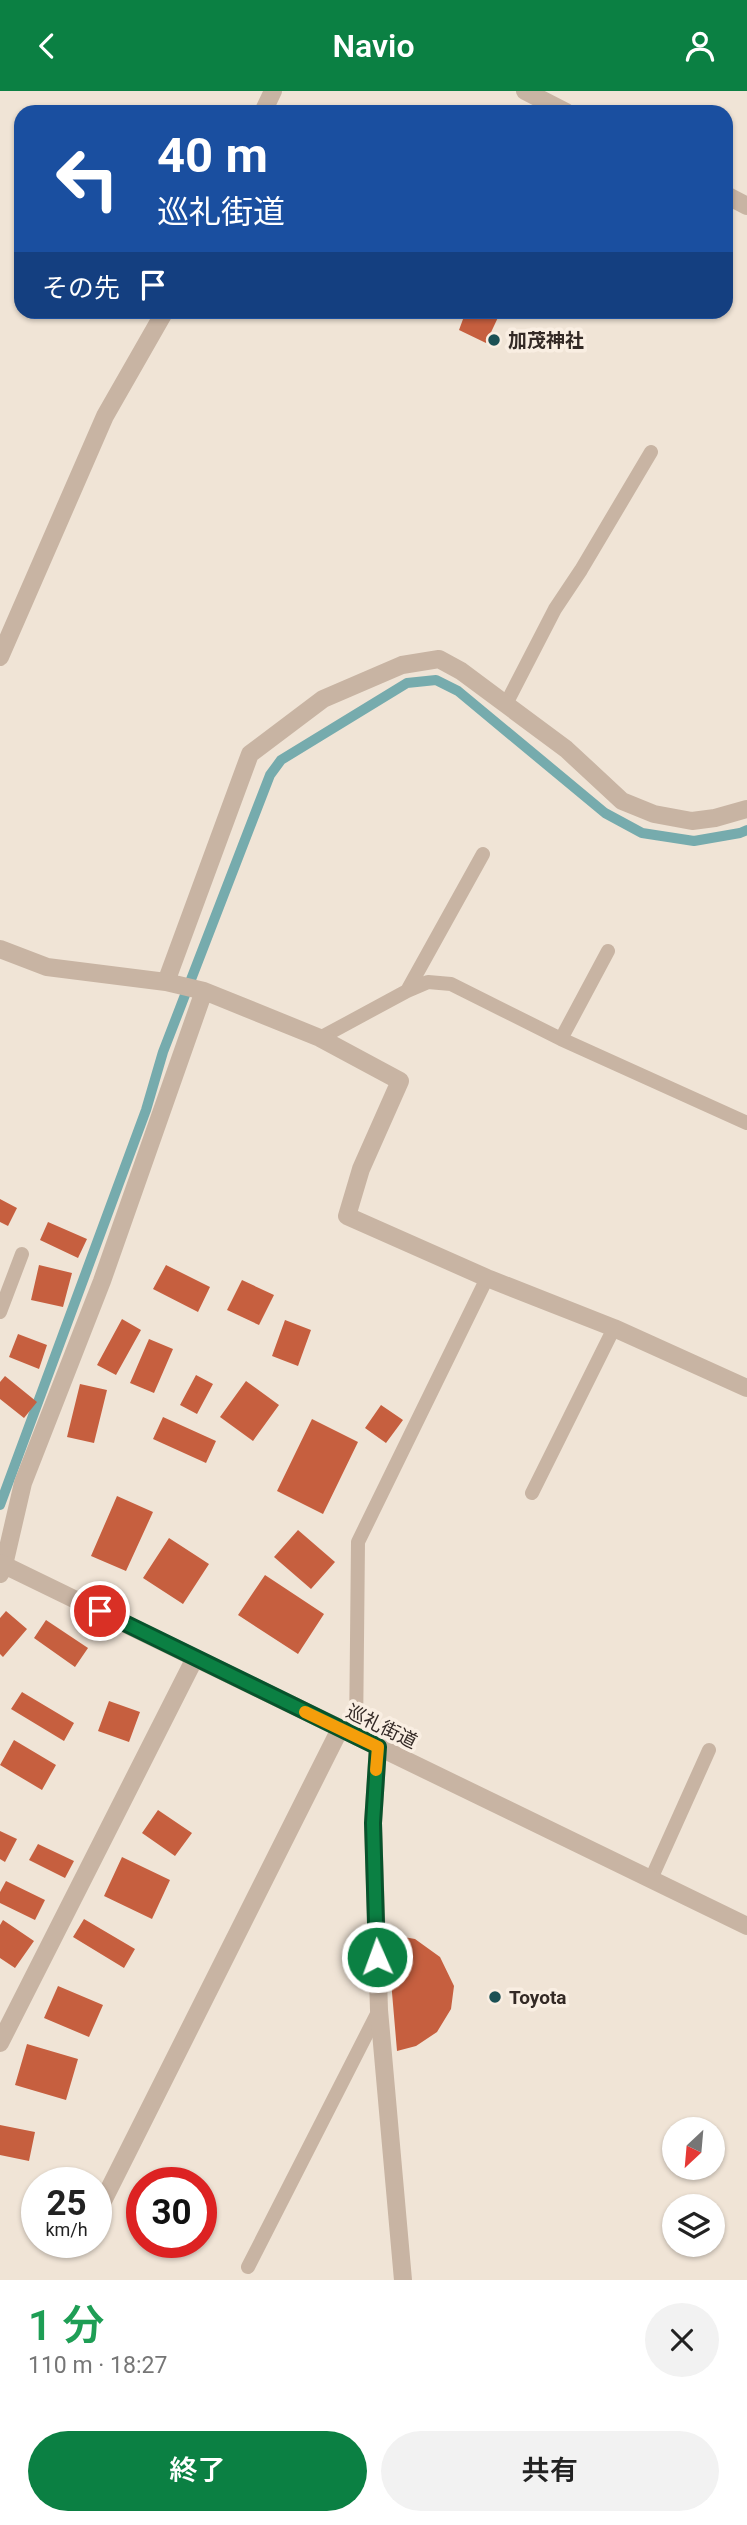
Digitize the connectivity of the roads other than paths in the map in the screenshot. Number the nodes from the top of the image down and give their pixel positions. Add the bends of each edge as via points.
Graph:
1 (525, 91) edge
2 (552, 105) edge
3 (161, 319) edge
4 (651, 451) dead end
5 (0, 657) edge
6 (506, 704) junction
7 (747, 809) edge
8 (483, 854) dead end
9 (0, 949) edge
10 (608, 950) dead end
11 (166, 982) junction
12 (204, 991) junction
13 (407, 991) junction
14 (320, 1038) junction
15 (561, 1039) junction
16 (747, 1123) edge
17 (22, 1254) dead end
18 (487, 1278) junction
19 (0, 1312) edge
20 (614, 1328) junction
21 (747, 1388) edge
22 (532, 1493) dead end
23 (1, 1567) edge
24 (195, 1658) junction
25 (348, 1733) junction
26 (378, 1747) junction
27 (709, 1750) dead end
28 (651, 1879) junction
29 (747, 1926) edge
30 (379, 2010) junction
31 (0, 2043) edge
32 (112, 2184) edge
33 (248, 2267) dead end
34 (403, 2280) edge

1 - 2 street
3 - 5 street via 106,416
4 - 6 lane via 555,609
6 - 7 street via 566,749 622,801 654,814 692,821
6 - 11 street via 439,659 402,665 323,699 250,754
8 - 13 lane
9 - 11 street via 47,967
10 - 15 lane
11 - 12 street
12 - 14 street
12 - 23 street via 102,1281 23,1483
13 - 14 lane
13 - 15 lane via 428,982 451,984
14 - 18 street via 400,1081 360,1169 347,1216
15 - 16 lane
17 - 19 lane
18 - 20 street
18 - 25 lane via 358,1542
20 - 21 street
20 - 22 lane
23 - 24 street, 巡礼街道
24 - 25 street, 巡礼街道
24 - 31 street
25 - 26 street, 巡礼街道
25 - 32 street
26 - 28 street, 巡礼街道
26 - 30 street via 373,1823
27 - 28 lane
28 - 29 street, 巡礼街道
30 - 33 lane
30 - 34 street

